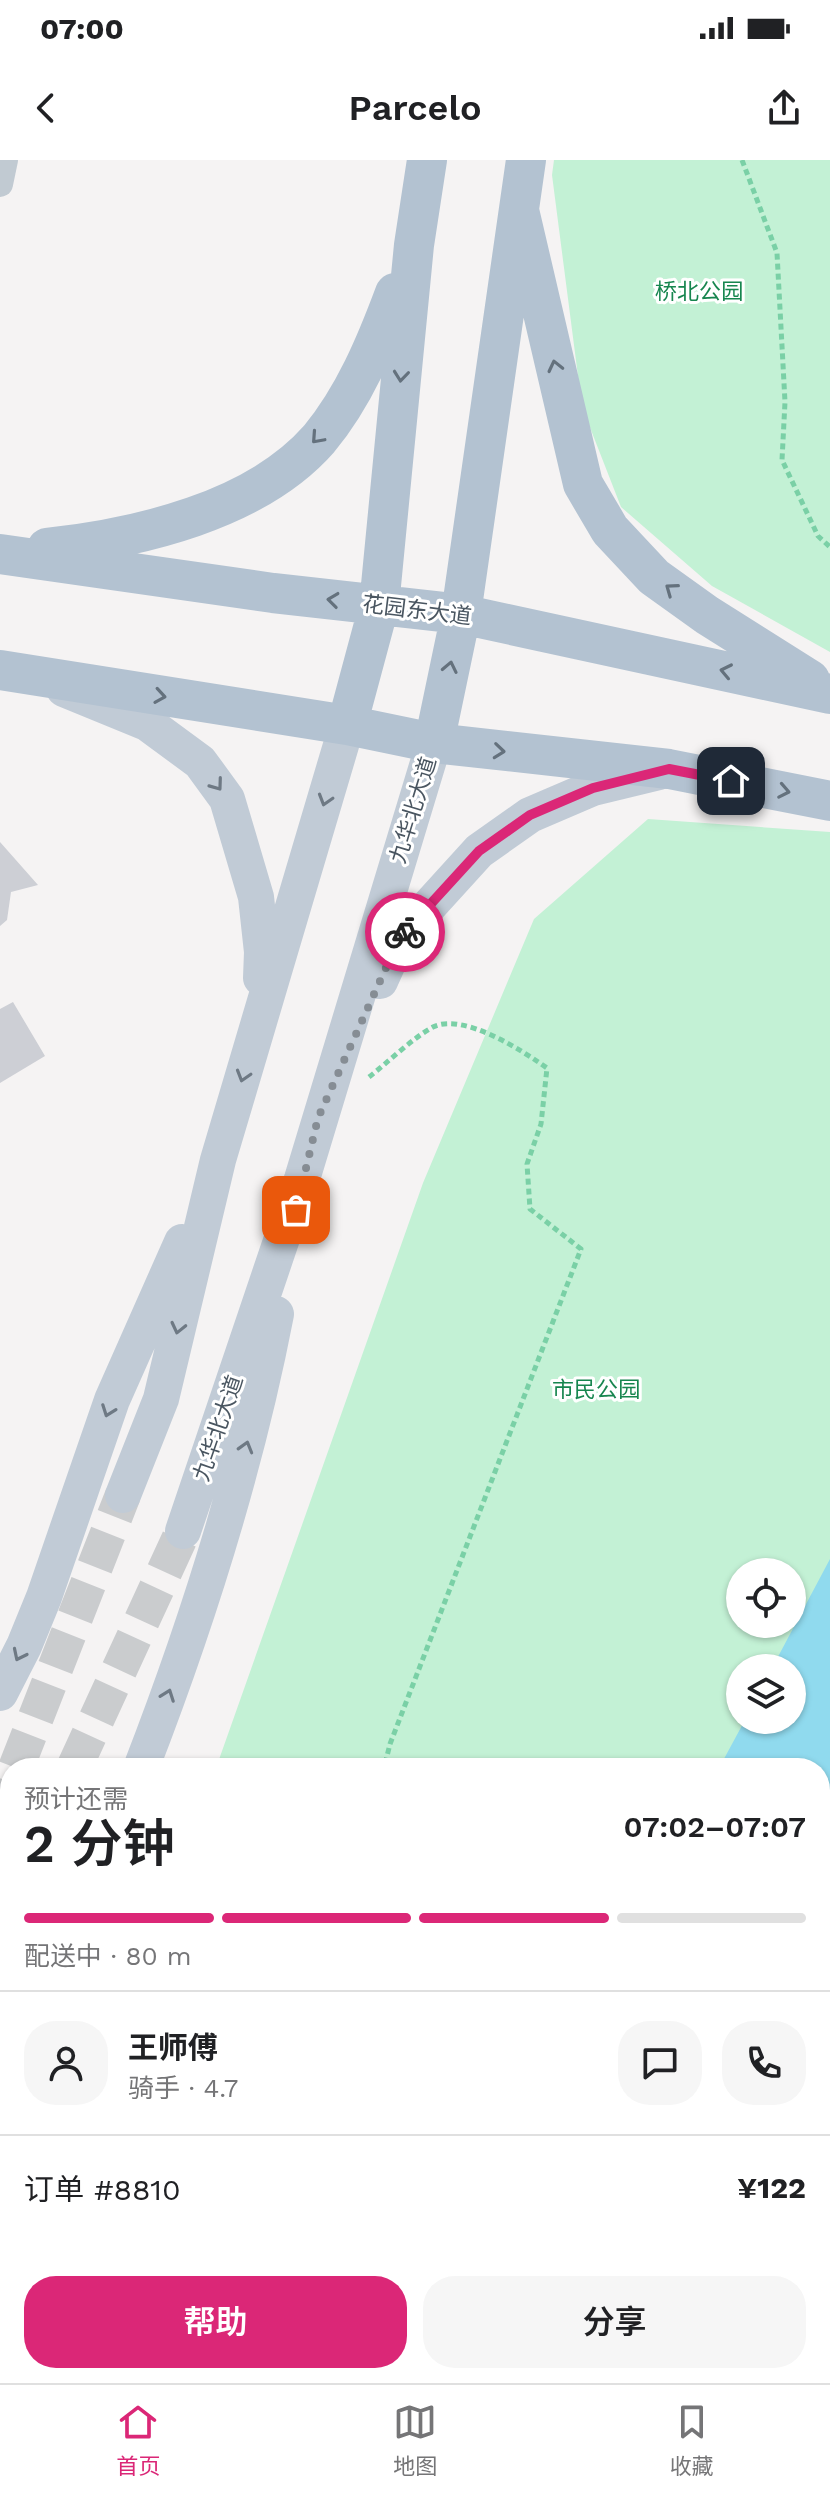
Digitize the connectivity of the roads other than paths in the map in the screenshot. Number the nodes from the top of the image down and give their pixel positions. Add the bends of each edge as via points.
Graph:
1 (5, 160) edge
2 (427, 160) edge
3 (526, 160) edge
4 (0, 184) edge
5 (519, 210) junction
6 (414, 245) junction
7 (0, 553) edge
8 (379, 606) junction
9 (461, 614) junction
10 (16, 673) edge
11 (830, 693) edge
12 (347, 725) junction
13 (434, 743) junction
14 (669, 769) junction
15 (830, 801) edge
16 (259, 1021) junction
17 (318, 1118) junction
18 (218, 1160) junction
19 (302, 1179) junction
20 (123, 1495) tunnel mouth
21 (183, 1531) tunnel mouth
22 (0, 1693) edge
23 (144, 1758) edge

1 - 4 street
2 - 6 main road
3 - 5 main road, 九华北大道
5 - 9 main road, 九华北大道
11 -> 5 main road via 654,577 610,530 583,484
6 -> 7 main road via 377,341 344,403 318,440 273,478 225,505 177,522 82,544
6 -> 8 main road
8 -> 7 main road, 花园东大道
8 - 9 main road, 花园东大道
8 - 12 main road
11 -> 9 main road, 花园东大道
13 -> 9 main road, 九华北大道
10 -> 12 main road
10 -> 16 main road via 147,723 200,762 227,799 256,897 262,952
12 - 13 main road
12 -> 16 main road
13 -> 14 main road
13 - 17 main road, 九华北大道
14 -> 15 main road
14 - 17 main road via 593,788 530,815 479,851 399,939
16 -> 18 main road
17 - 19 main road, 九华北大道
18 -> 20 main road via 161,1399
18 -> 22 main road via 112,1400 44,1597
19 - 21 main road, 九华北大道
23 -> 19 main road via 207,1577 260,1398

